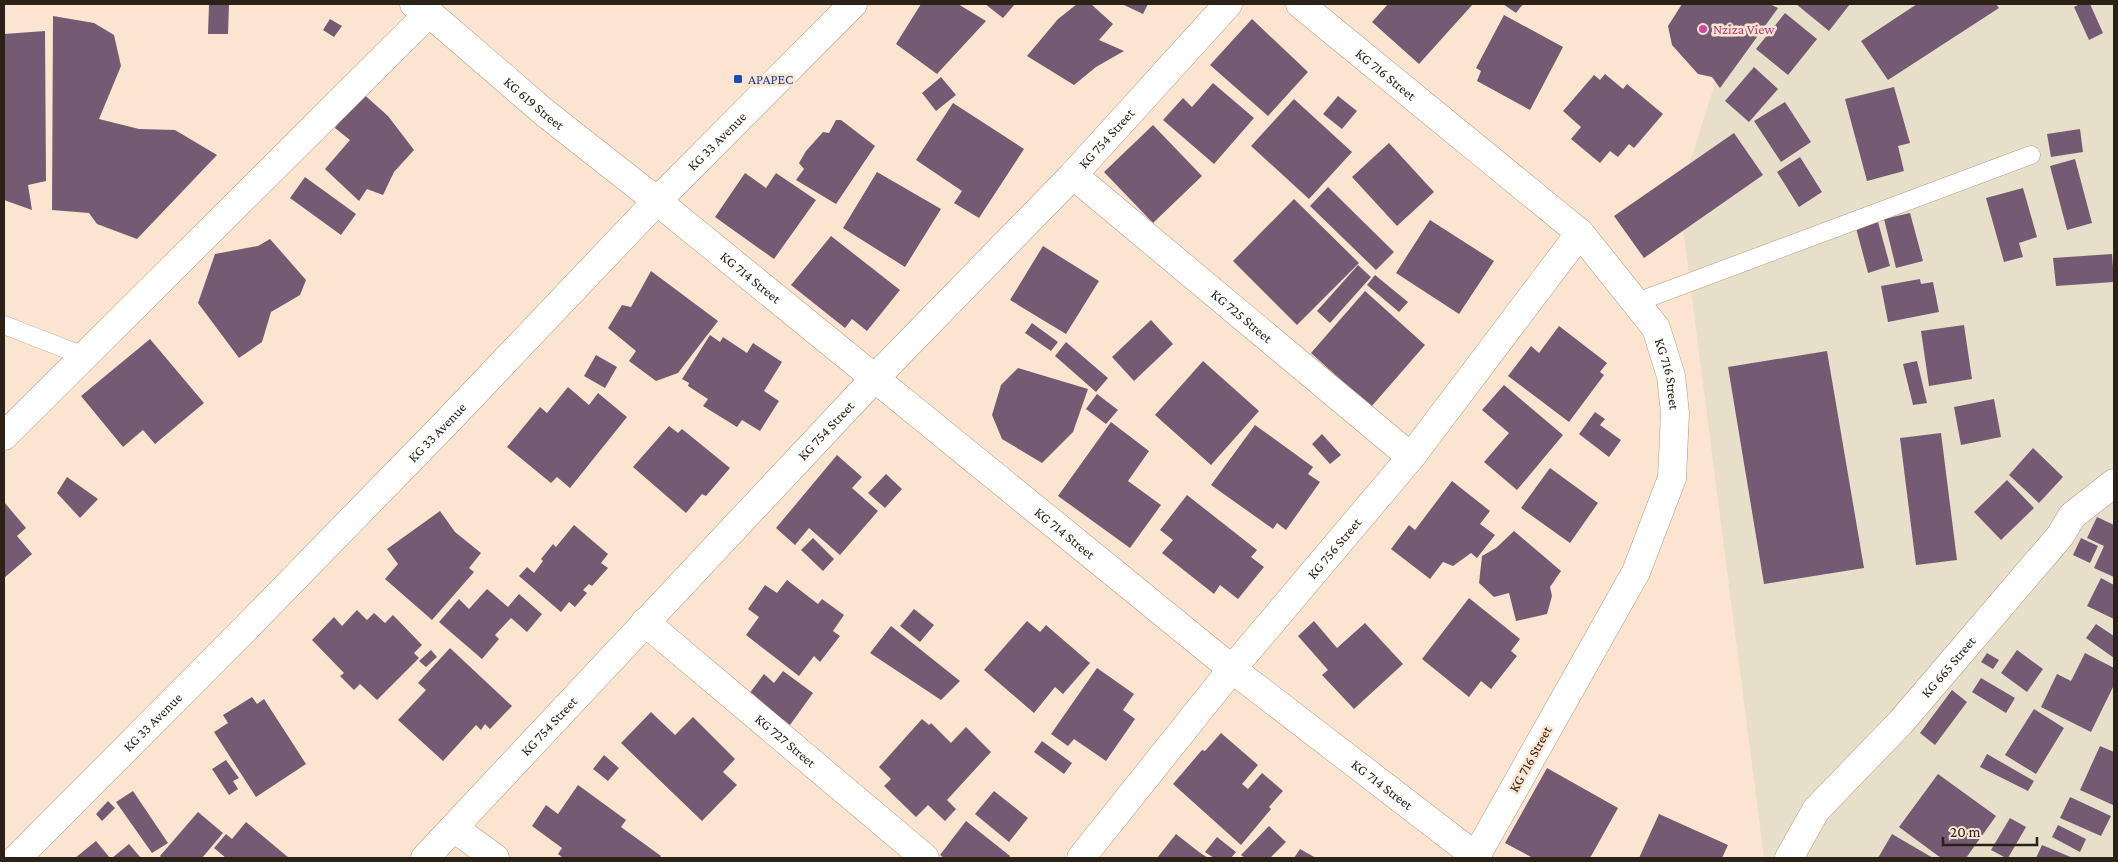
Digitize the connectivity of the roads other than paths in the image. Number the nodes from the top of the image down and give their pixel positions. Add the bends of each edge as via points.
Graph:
1 (853, 4) edge
2 (1228, 4) edge
3 (1300, 4) edge
4 (422, 8) edge
5 (2031, 156) dead end
6 (1073, 175) junction
7 (657, 201) junction
8 (1580, 233) junction
9 (1638, 302) junction
10 (4, 325) edge
11 (84, 356) junction
12 (874, 379) junction
13 (4, 436) edge
14 (1411, 457) junction
15 (2114, 483) edge
16 (645, 622) junction
17 (1232, 669) junction
18 (454, 828) junction
19 (17, 858) edge
20 (425, 858) edge
21 (495, 858) edge
22 (926, 858) edge
23 (1081, 858) edge
24 (1477, 858) edge
25 (1789, 858) edge

1 - 7 street, KG 33 Avenue
2 - 6 street, KG 754 Street
3 - 8 street, KG 716 Street
4 - 7 street, KG 619 Street via 545,113
4 - 11 street
5 - 9 lane
6 - 12 street, KG 754 Street
6 - 14 street, KG 725 Street
7 - 12 street, KG 714 Street
7 - 19 street, KG 33 Avenue via 404,466
8 - 9 street, KG 716 Street
8 - 14 street, KG 756 Street
9 - 24 street, KG 716 Street via 1656,328 1671,376 1675,413 1672,478 1636,572
10 - 11 lane
11 - 13 street
12 - 16 street, KG 754 Street
12 - 17 street, KG 714 Street
14 - 17 street, KG 756 Street
15 - 25 street, KG 665 Street via 2072,516 2060,536 1901,722 1816,810
16 - 18 street, KG 754 Street
16 - 22 street, KG 727 Street
17 - 23 street, KG 756 Street
17 - 24 street, KG 714 Street
18 - 20 street, KG 754 Street
18 - 21 street

